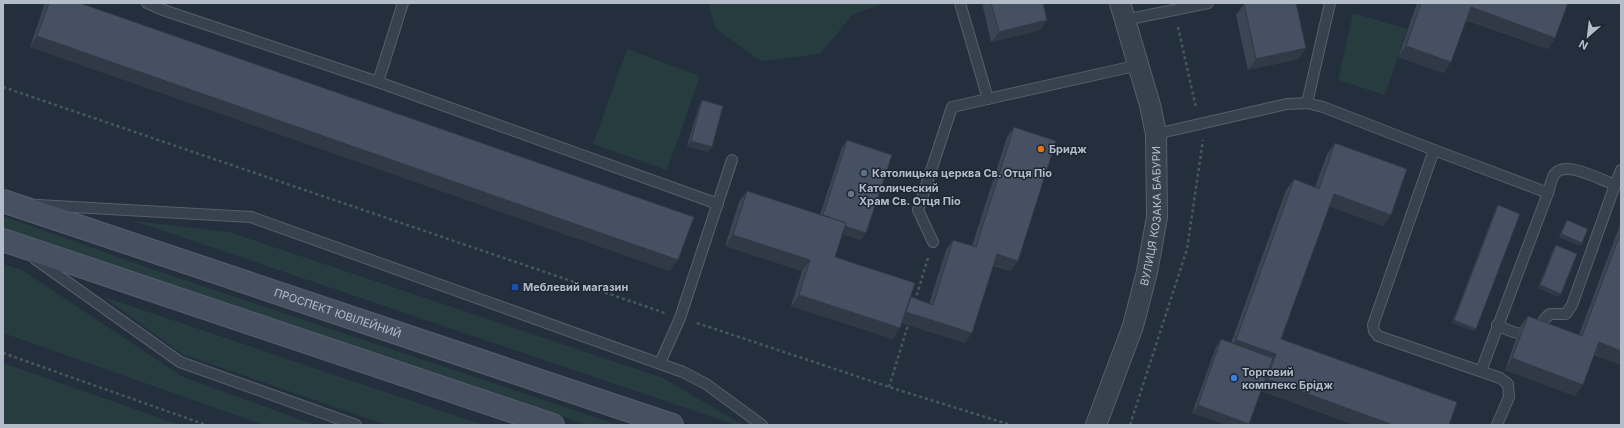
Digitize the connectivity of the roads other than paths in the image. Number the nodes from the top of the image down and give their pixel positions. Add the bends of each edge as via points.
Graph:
1 (147, 3) edge
2 (403, 3) edge
3 (960, 3) edge
4 (1208, 3) edge
5 (1330, 3) edge
6 (1123, 12) edge
7 (1139, 65) junction
8 (378, 82) junction
9 (988, 98) junction
10 (1307, 103) junction
11 (1156, 134) junction
12 (1434, 150) junction
13 (732, 160) dead end
14 (1621, 170) edge
15 (1614, 185) junction
16 (1548, 193) junction
17 (6, 202) edge
18 (718, 204) junction
19 (933, 242) road end
20 (9, 243) edge
21 (1497, 325) junction
22 (660, 363) junction
23 (1480, 371) junction
24 (356, 425) edge
25 (553, 425) edge
26 (672, 425) edge
27 (762, 425) edge
28 (1096, 425) edge
29 (1497, 425) edge

1 - 8 lane
2 - 8 lane
3 - 9 lane
4 - 6 lane
5 - 10 lane
6 - 7 street, ВУЛИЦЯ КОЗАКА БАБУРИ
7 - 9 lane
7 - 11 street, ВУЛИЦЯ КОЗАКА БАБУРИ
8 - 18 lane
9 - 19 lane via 952,107 918,210
10 - 11 lane via 1288,104
10 - 12 lane
11 - 28 street, ВУЛИЦЯ КОЗАКА БАБУРИ via 1157,217 1147,272 1132,326
12 - 16 lane
12 - 23 lane via 1373,325 1374,331 1378,336
13 - 18 lane
14 - 15 lane
15 - 16 lane via 1573,168 1562,169 1554,174
15 - 21 lane via 1572,305 1566,314 1550,314 1529,334 1516,334
16 - 21 lane
17 - 22 lane via 251,217
17 - 26 street, ПРОСПЕКТ ЮВІЛЕЙНИЙ
18 - 22 lane via 680,318
20 - 24 lane via 180,362
20 - 25 street
21 - 23 lane
22 - 27 lane via 706,384
23 - 29 lane via 1500,378 1508,384 1509,397

